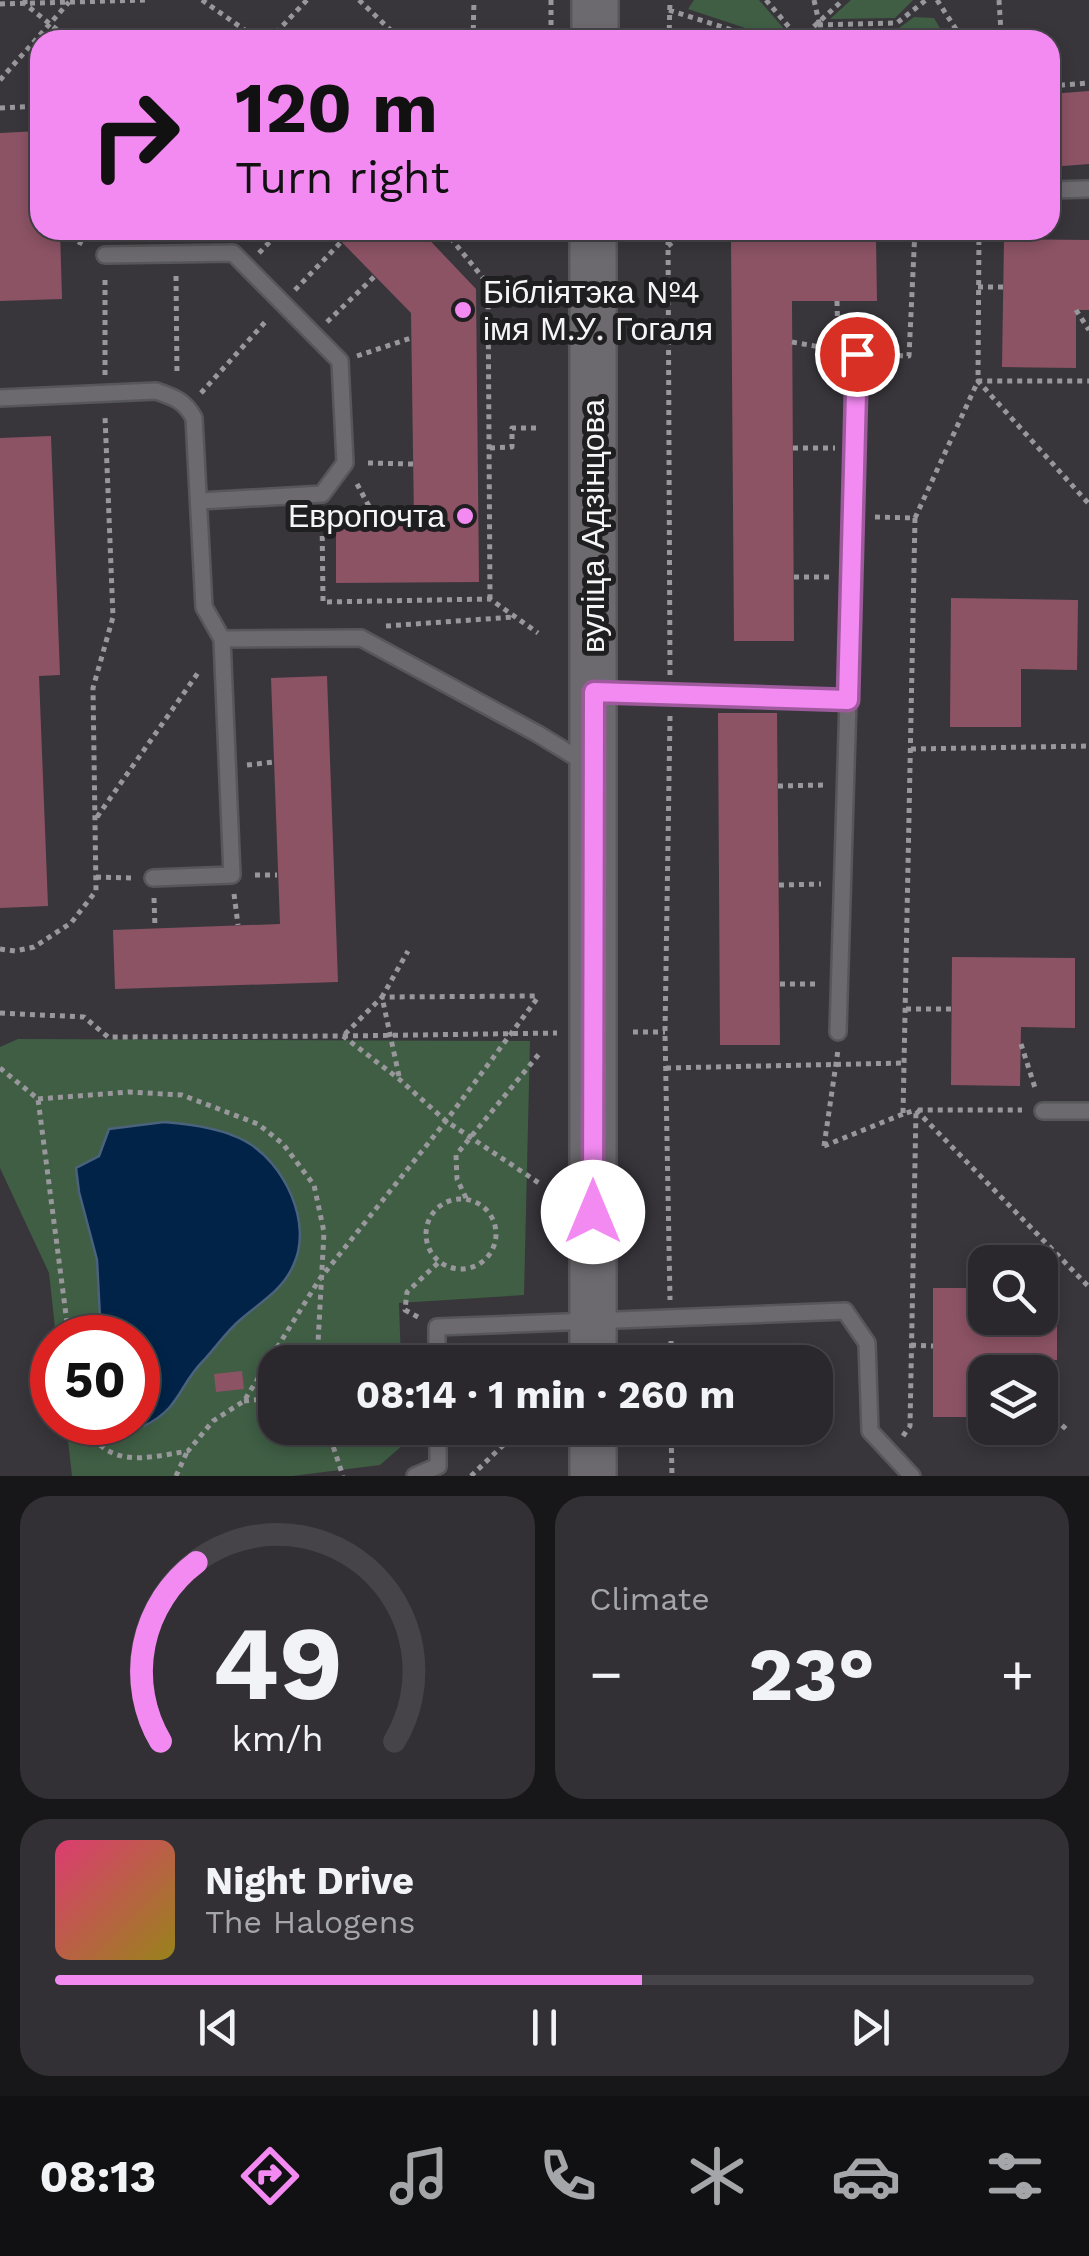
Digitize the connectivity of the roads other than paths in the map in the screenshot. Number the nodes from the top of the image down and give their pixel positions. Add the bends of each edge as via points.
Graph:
1 (595, 0) edge
2 (595, 30) edge
3 (1089, 189) edge
4 (1060, 190) edge
5 (592, 240) edge
6 (105, 255) road end
7 (857, 354) road end
8 (0, 398) edge
9 (200, 501) junction
10 (222, 638) junction
11 (594, 692) junction
12 (848, 700) junction
13 (594, 769) junction
14 (153, 878) road end
15 (838, 1032) dead end
16 (1043, 1110) road end
17 (1089, 1111) edge
18 (593, 1341) edge
19 (436, 1345) edge
20 (438, 1445) edge
21 (593, 1445) edge
22 (414, 1476) edge
23 (593, 1476) edge
24 (912, 1476) edge

1 - 2 main road
3 - 4 lane
5 - 11 main road, вуліца Адзінцова
6 - 9 lane via 233,252 340,362 345,463 322,494
7 - 12 lane
8 - 9 lane via 156,392 183,402 194,418
9 - 10 lane via 204,607
10 - 13 lane via 360,638
10 - 14 lane via 232,875
11 - 12 lane
11 - 13 main road, вуліца Адзінцова
12 - 15 lane
13 - 18 main road, вуліца Адзінцова
16 - 17 lane
18 - 19 lane via 436,1328
18 - 24 lane via 671,1317 846,1311 867,1343 870,1432
20 - 22 lane via 438,1466
21 - 23 main road

